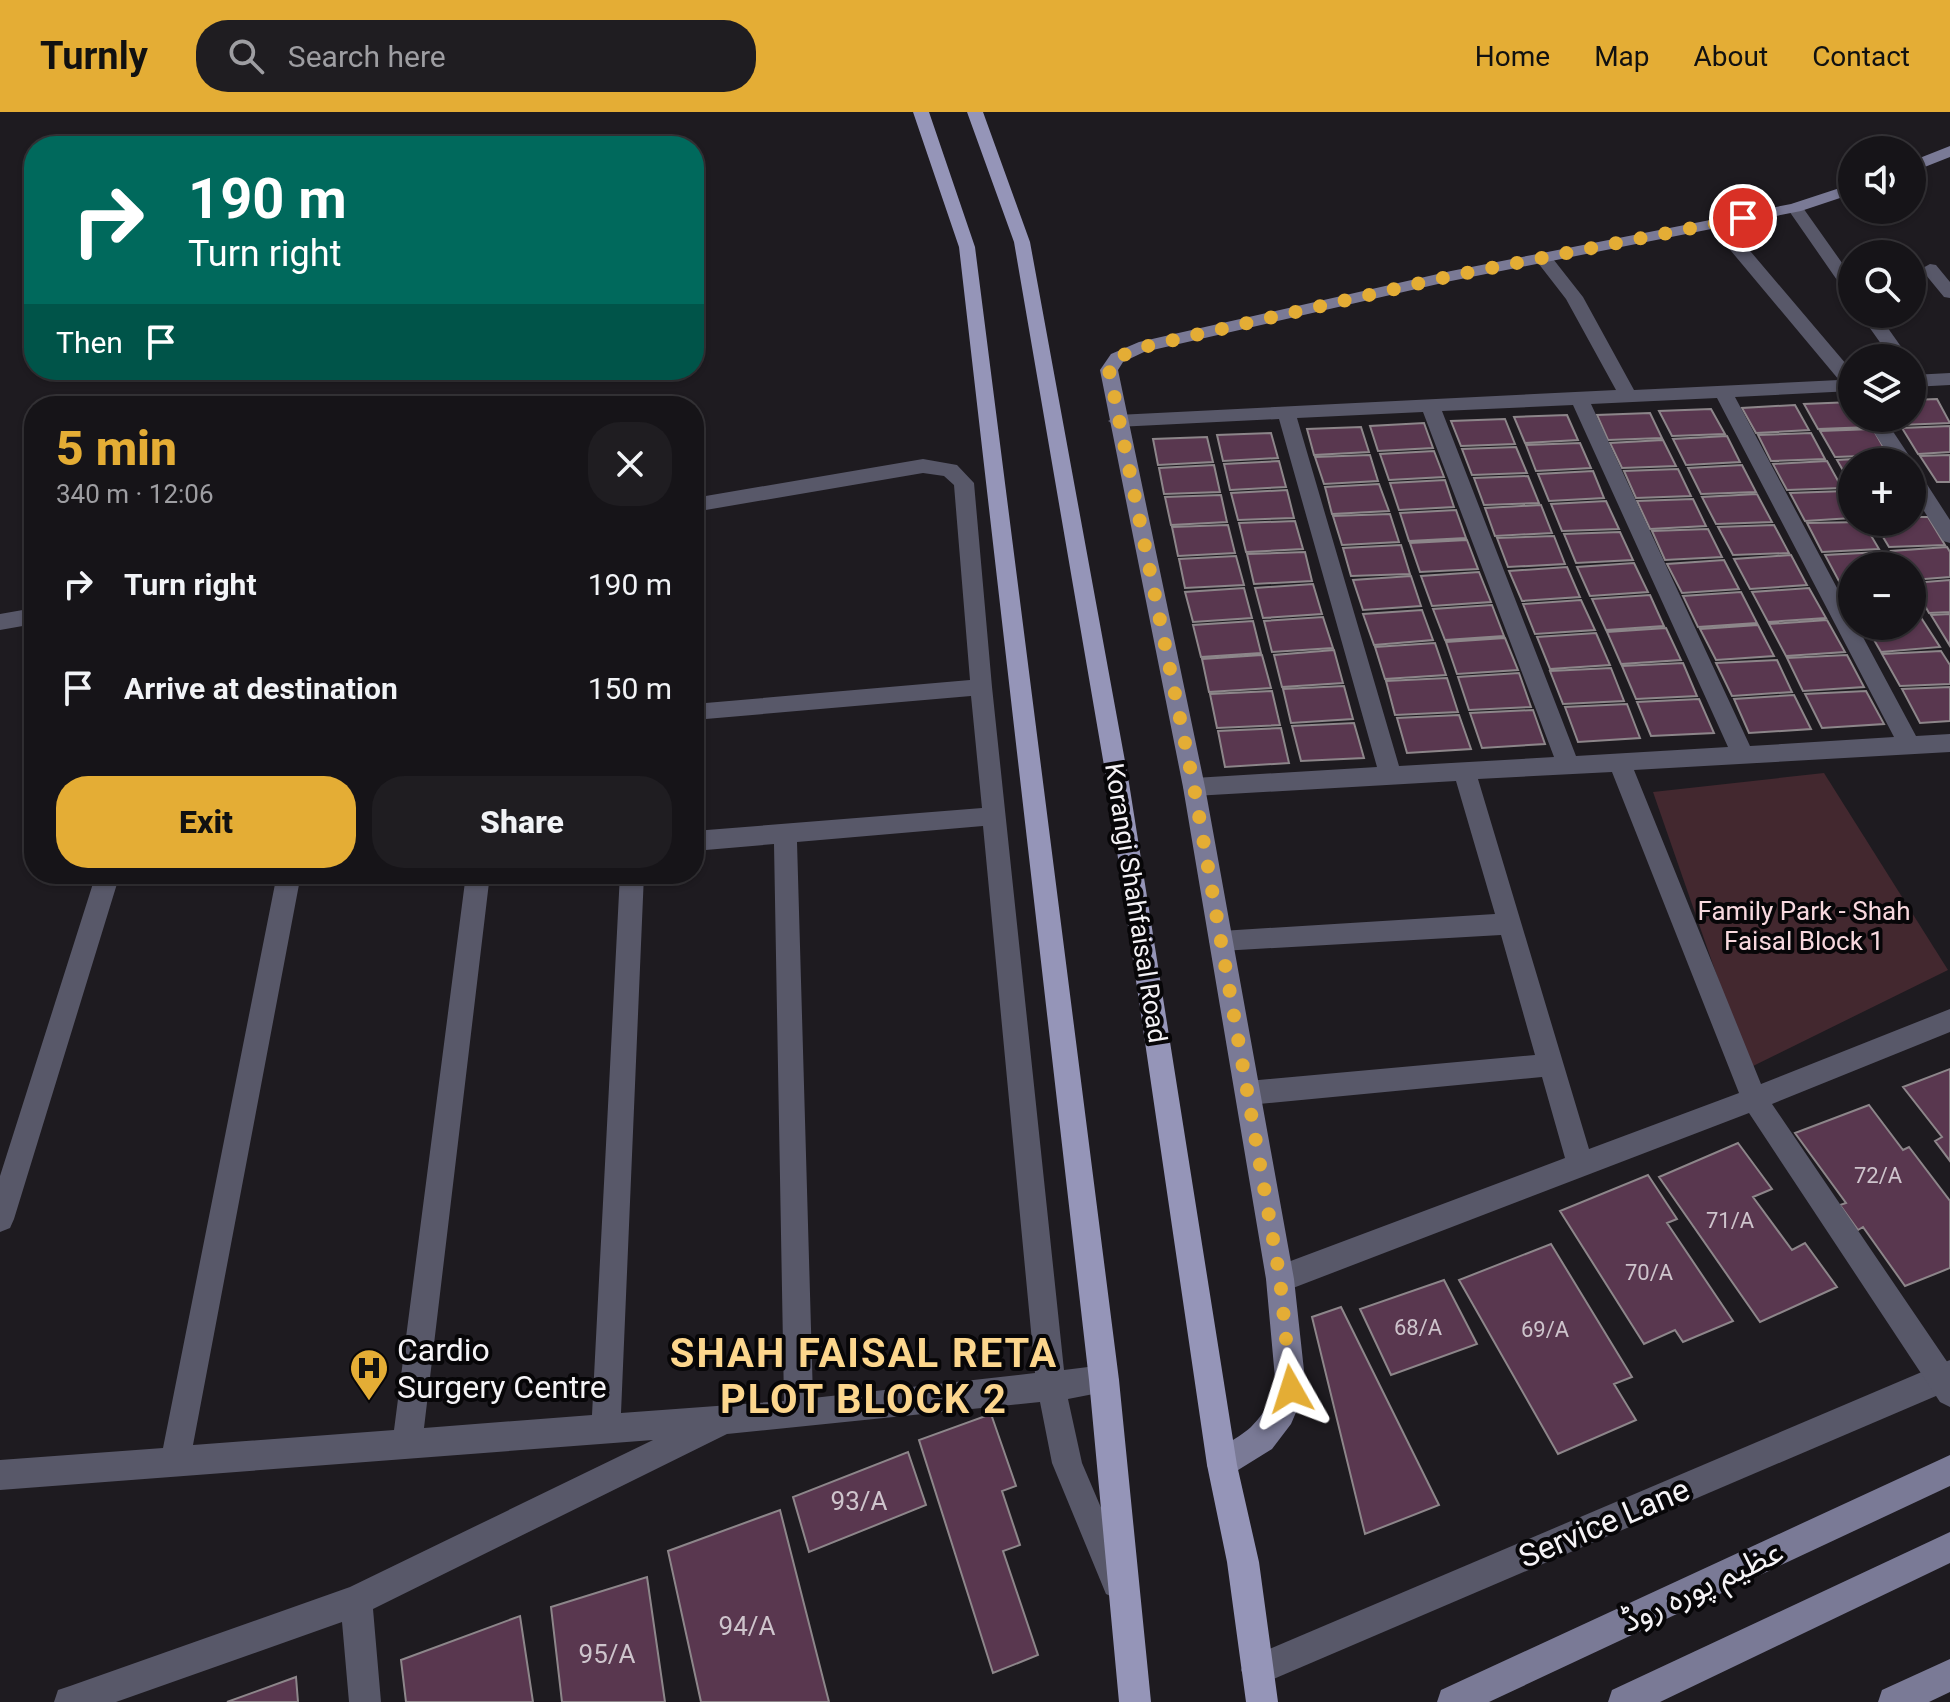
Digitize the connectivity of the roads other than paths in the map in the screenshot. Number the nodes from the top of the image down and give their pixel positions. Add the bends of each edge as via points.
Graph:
1 (921, 112) edge
2 (975, 112) edge
3 (1950, 151) edge
4 (1926, 161) edge
5 (1838, 194) edge
6 (1795, 208) junction
7 (1717, 223) junction
8 (1544, 259) junction
9 (1838, 269) edge
10 (1930, 269) dead end
11 (1950, 293) edge
12 (1838, 367) edge
13 (1926, 379) edge
14 (1950, 379) edge
15 (1838, 385) edge
16 (1722, 390) junction
17 (1628, 395) junction
18 (1579, 397) junction
19 (1430, 405) junction
20 (1286, 412) junction
21 (1117, 421) junction
22 (1926, 499) edge
23 (704, 503) edge
24 (1950, 536) edge
25 (24, 619) edge
26 (2, 627) edge
27 (981, 687) junction
28 (704, 711) edge
29 (1950, 743) edge
30 (1910, 746) junction
31 (1743, 755) junction
32 (1620, 763) junction
33 (1569, 766) junction
34 (1465, 772) junction
35 (1391, 777) junction
36 (1194, 787) junction
37 (994, 816) junction
38 (785, 834) junction
39 (704, 840) edge
40 (105, 884) edge
41 (287, 884) edge
42 (477, 884) edge
43 (632, 884) edge
44 (1509, 924) junction
45 (1221, 941) junction
46 (1950, 1020) edge
47 (1550, 1065) junction
48 (1248, 1093) junction
49 (1754, 1099) junction
50 (1580, 1164) junction
51 (0, 1219) edge
52 (1280, 1279) junction
53 (1104, 1380) junction
54 (1947, 1382) edge
55 (1051, 1386) junction
56 (799, 1414) junction
57 (729, 1419) junction
58 (606, 1429) junction
59 (407, 1444) junction
60 (175, 1461) junction
61 (1222, 1465) junction
62 (1950, 1470) edge
63 (0, 1475) edge
64 (1950, 1547) edge
65 (1124, 1600) junction
66 (356, 1601) junction
67 (1257, 1670) junction
68 (1950, 1675) edge
69 (70, 1702) edge
70 (365, 1702) edge
71 (1135, 1702) edge
72 (1262, 1702) edge
73 (1453, 1702) edge
74 (1624, 1702) edge
75 (1894, 1702) edge

1 - 53 main road via 967,247
2 - 61 main road, Korangi Shahfaisal Road via 1022,242 1118,783
3 - 4 street
5 - 6 street
6 - 7 street
6 - 9 street
7 - 8 street
7 - 12 street
8 - 17 street via 1578,304
8 - 21 street via 1139,348 1117,358 1109,370
10 - 11 street
13 - 14 street
15 - 16 street
16 - 17 street
16 - 30 street
17 - 18 street
18 - 19 street
18 - 31 street
19 - 20 street
19 - 33 street
20 - 21 street
20 - 35 street
21 - 36 street
22 - 24 street
23 - 27 street via 923,466 950,470 964,483
25 - 26 street
27 - 28 street
27 - 37 street
29 - 30 street
30 - 31 street
31 - 32 street
32 - 33 street
32 - 49 street
33 - 34 street
34 - 35 street
34 - 44 street
35 - 36 street
36 - 45 street
37 - 38 street
37 - 55 street
38 - 39 street
38 - 56 street
40 - 51 street
41 - 60 street
42 - 59 street
43 - 58 street
44 - 45 street
44 - 47 street
45 - 48 street
46 - 49 street
47 - 48 street
47 - 50 street
48 - 52 street
49 - 50 street
49 - 54 street
50 - 52 street
52 - 61 street via 1291,1389 1281,1414 1261,1438
53 - 55 street
53 - 65 main road
54 - 67 street, Service Lane
55 - 56 street
55 - 65 street via 1067,1463
56 - 57 street
57 - 58 street
57 - 66 street
58 - 59 street
59 - 60 street
60 - 63 street
61 - 67 main road, Korangi Shahfaisal Road via 1243,1562
62 - 73 street, عظیم پورہ روڈ
64 - 74 street
65 - 71 main road
66 - 69 street
66 - 70 street
67 - 72 main road, Korangi Shahfaisal Road
68 - 75 street

